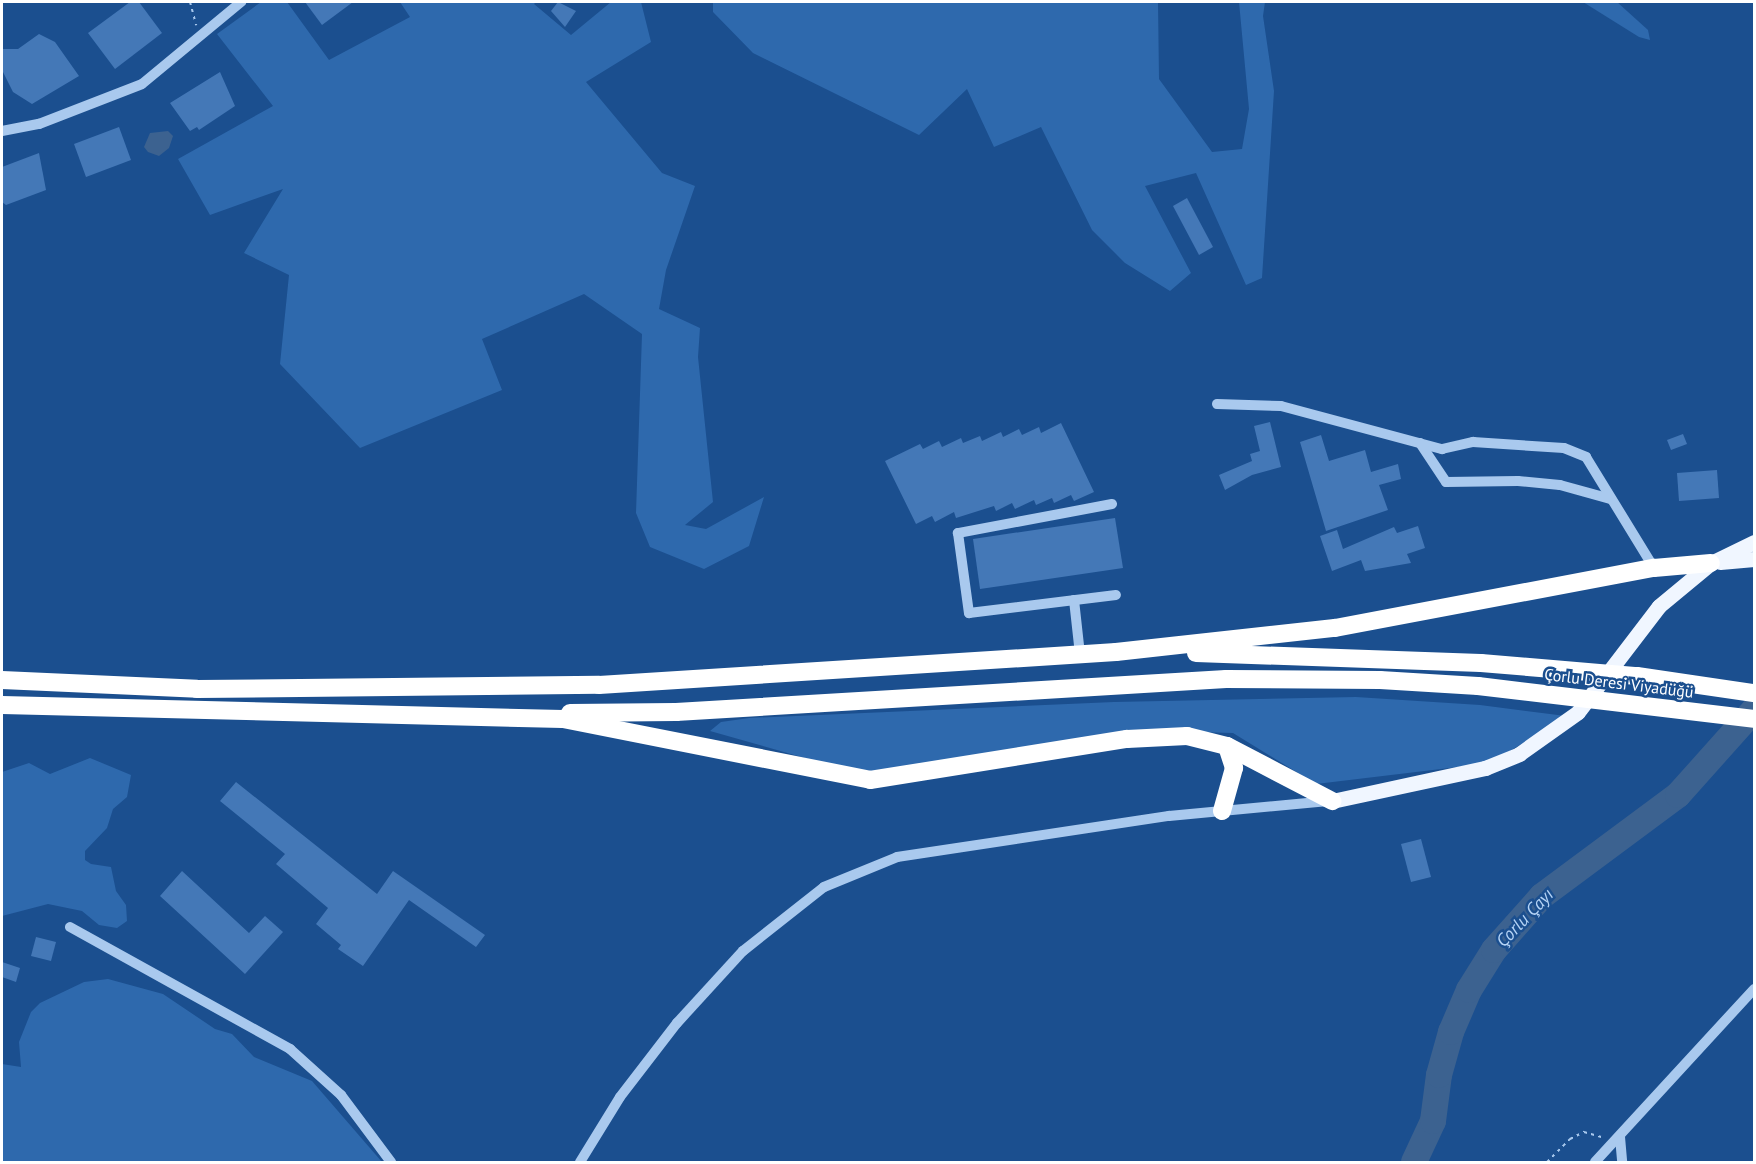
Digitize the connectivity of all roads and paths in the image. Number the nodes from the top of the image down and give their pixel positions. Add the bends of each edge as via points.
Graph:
1 (190, 2) edge
2 (241, 2) edge
3 (198, 33) junction
4 (2, 131) edge
5 (1217, 404) dead end
6 (1420, 443) junction
7 (1611, 499) junction
8 (1112, 504) dead end
9 (1755, 542) edge
10 (1755, 558) edge
11 (1711, 563) junction
12 (1653, 568) junction
13 (1116, 595) dead end
14 (1074, 600) junction
15 (1116, 652) junction
16 (1080, 654) junction
17 (2, 680) edge
18 (1755, 693) edge
19 (2, 705) edge
20 (328, 713) junction
21 (1755, 719) edge
22 (1227, 746) junction
23 (1332, 801) junction
24 (1222, 811) junction
25 (70, 927) dead end
26 (1755, 989) edge
27 (1617, 1139) junction
28 (391, 1162) edge
29 (580, 1162) edge
30 (1547, 1162) edge
31 (1595, 1162) edge
32 (1622, 1162) edge

1 - 3 path
2 - 3 street
3 - 4 street via 141,84 39,124
5 - 6 street via 1281,406
6 - 7 street via 1446,482 1560,485
6 - 7 street via 1442,449 1473,442 1564,448 1586,457
7 - 12 street
8 - 14 street via 958,533 969,614
9 - 11 main road
10 - 11 main road
11 - 12 highway
11 - 23 main road via 1659,606 1578,712 1520,753 1485,768
12 - 15 highway via 1335,628
13 - 14 street
14 - 16 street
15 - 16 highway
15 - 18 highway, Çorlu Deresi Viyadüğü, bridge via 1481,663 1637,676
16 - 17 highway via 599,686 197,689
19 - 20 highway
20 - 21 highway, Çorlu Deresi Viyadüğü, bridge via 676,712 1226,679 1380,680 1478,686
20 - 22 highway via 563,719 870,780 1127,739 1187,736
22 - 23 highway
22 - 24 highway via 1234,768
23 - 24 street
24 - 29 street via 897,858 824,887 743,951 677,1023 620,1097
25 - 28 street via 290,1049 341,1095
26 - 27 street
27 - 30 path via 1584,1132 1570,1139
27 - 31 street
27 - 32 street

